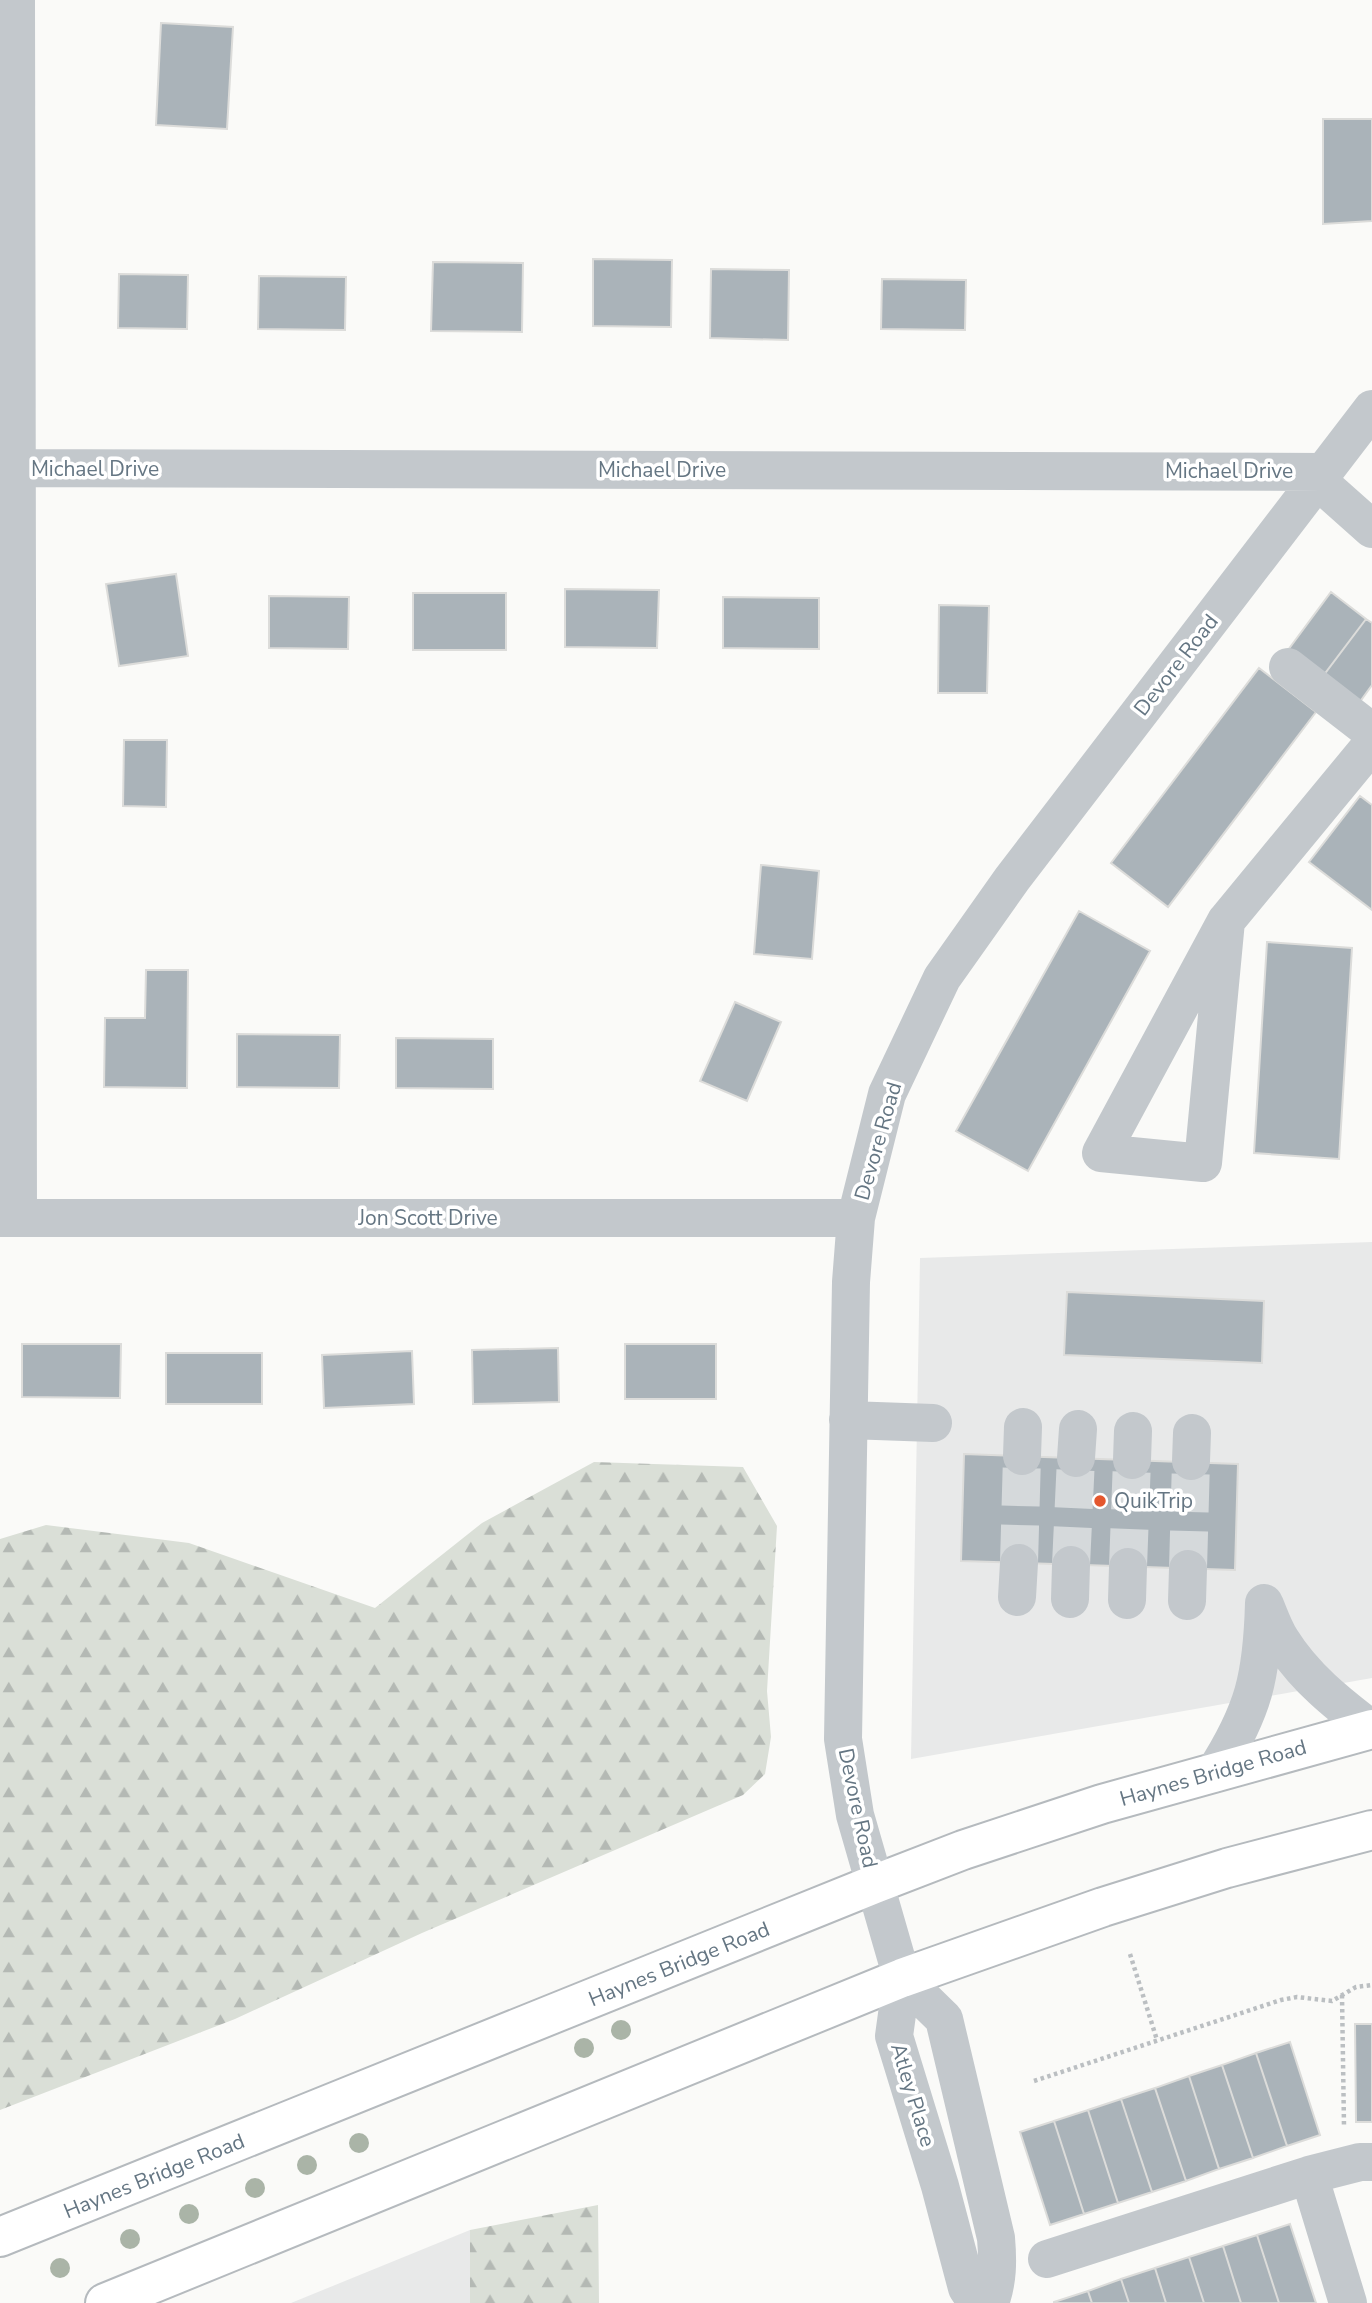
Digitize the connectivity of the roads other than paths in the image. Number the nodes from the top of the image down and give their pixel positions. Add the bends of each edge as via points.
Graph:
1 (16, 0) edge
2 (1372, 409) edge
3 (8, 468) edge
4 (1321, 476) junction
5 (1372, 529) edge
6 (1289, 667) dead end
7 (1372, 732) edge
8 (1372, 744) edge
9 (1226, 921) junction
10 (9, 1218) edge
11 (856, 1218) junction
12 (848, 1420) junction
13 (933, 1423) dead end
14 (1371, 1729) edge
15 (1214, 1773) junction
16 (1372, 1830) edge
17 (875, 1884) junction
18 (902, 1978) junction
19 (1361, 2163) edge
20 (1309, 2175) junction
21 (986, 2193) junction
22 (946, 2210) junction
23 (0, 2238) edge
24 (1046, 2259) dead end
25 (105, 2303) edge
26 (977, 2303) edge
27 (990, 2303) edge
28 (1348, 2303) edge

1 - 3 street
2 - 4 street, Devore Road
3 - 4 street, Michael Drive
3 - 10 street
4 - 5 street
4 - 11 street, Devore Road via 1012,878 942,978 887,1094
6 - 7 street
8 - 9 street
9 - 9 street via 1203,1163 1101,1153 1108,1141
10 - 11 street, Jon Scott Drive
11 - 12 street, Devore Road
12 - 13 street
12 - 17 street, Devore Road via 843,1739 855,1815
14 - 15 main road, Haynes Bridge Road
14 - 15 street via 1302,1670 1280,1639 1264,1603 1257,1684 1234,1741
15 - 17 main road, Haynes Bridge Road via 1102,1804
16 - 18 main road via 1140,1895
17 - 18 street, Devore Road
17 - 23 main road, Haynes Bridge Road
18 - 21 street via 944,2019
18 - 22 street, Atley Place via 894,2036
18 - 25 main road
19 - 20 street
20 - 24 street
20 - 28 street
21 - 22 street
21 - 27 street via 998,2263
22 - 26 street, Atley Place via 967,2288

